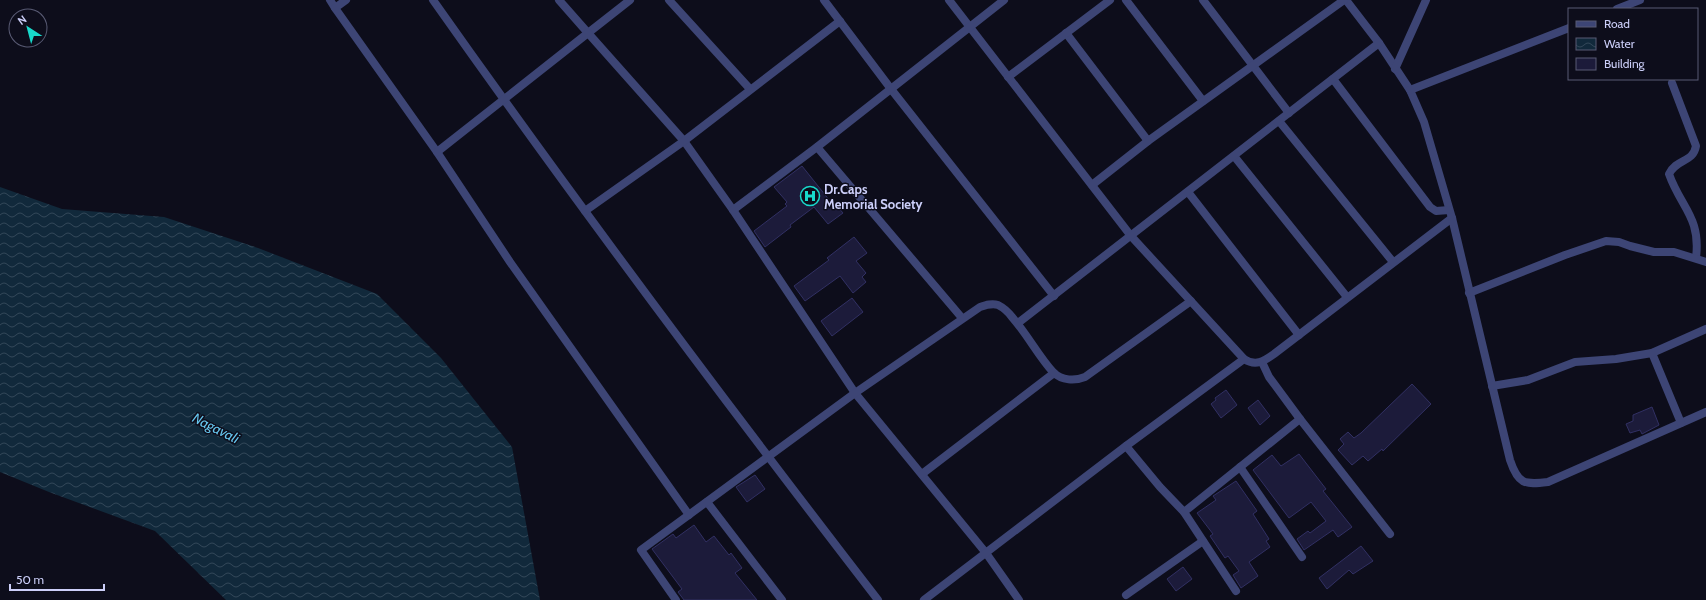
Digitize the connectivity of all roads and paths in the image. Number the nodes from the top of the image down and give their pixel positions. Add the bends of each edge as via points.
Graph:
1 (330, 0) edge
2 (346, 0) edge
3 (433, 0) edge
4 (559, 0) edge
5 (630, 0) edge
6 (669, 0) edge
7 (824, 0) edge
8 (949, 0) edge
9 (1004, 0) edge
10 (1110, 0) edge
11 (1126, 0) edge
12 (1203, 0) edge
13 (1345, 0) edge
14 (1426, 0) edge
15 (1640, 0) edge
16 (335, 8) junction
17 (1620, 8) edge
18 (840, 21) junction
19 (969, 27) junction
20 (1568, 28) edge
21 (588, 33) junction
22 (1066, 33) junction
23 (1379, 43) junction
24 (1253, 65) junction
25 (1395, 69) junction
26 (1008, 77) junction
27 (1334, 79) junction
28 (1672, 83) dead end
29 (750, 89) junction
30 (891, 89) junction
31 (1410, 90) junction
32 (503, 100) junction
33 (1203, 101) junction
34 (1289, 113) junction
35 (1279, 121) junction
36 (684, 141) junction
37 (1148, 141) junction
38 (817, 147) junction
39 (437, 152) junction
40 (1234, 156) junction
41 (1092, 185) junction
42 (1188, 192) junction
43 (733, 210) junction
44 (585, 211) junction
45 (1450, 214) junction
46 (1131, 236) junction
47 (1696, 258) junction
48 (1393, 262) junction
49 (1706, 262) edge
50 (1469, 293) junction
51 (1054, 296) junction
52 (1347, 297) junction
53 (1191, 301) junction
54 (962, 318) junction
55 (1018, 323) junction
56 (1706, 329) edge
57 (1299, 335) junction
58 (1652, 353) junction
59 (1244, 359) junction
60 (1262, 362) junction
61 (1054, 373) junction
62 (1492, 386) junction
63 (855, 393) junction
64 (1706, 412) edge
65 (1300, 419) junction
66 (1681, 423) junction
67 (1126, 446) junction
68 (768, 457) junction
69 (1240, 467) junction
70 (922, 474) junction
71 (707, 502) junction
72 (1184, 512) junction
73 (689, 515) junction
74 (1390, 534) dead end
75 (1203, 541) junction
76 (986, 553) junction
77 (1302, 557) dead end
78 (1236, 592) dead end
79 (1126, 595) dead end
80 (676, 600) edge
81 (782, 600) edge
82 (878, 600) edge
83 (924, 600) edge
84 (1020, 600) edge

1 - 16 street
2 - 16 street
3 - 32 street
4 - 21 street
5 - 21 street
6 - 29 street
7 - 18 street
8 - 19 street
9 - 19 street
10 - 22 street
11 - 33 street
12 - 24 street
13 - 23 street
13 - 24 street
14 - 25 street
15 - 17 street
16 - 39 street
18 - 29 street
18 - 30 street
19 - 26 street
19 - 30 street
20 - 31 street
21 - 32 street
21 - 36 street
22 - 26 street
22 - 37 street
23 - 25 street
23 - 27 street
24 - 33 street
24 - 34 street
25 - 31 street
26 - 41 street
27 - 34 street
27 - 45 street via 1430,207 1436,212
28 - 47 street via 1696,146 1695,153 1679,162 1669,174 1692,218 1698,243
29 - 36 street
30 - 38 street
30 - 51 street
31 - 45 street via 1424,122
32 - 39 street
32 - 44 street
33 - 37 street
34 - 35 street
35 - 40 street
35 - 48 street
36 - 43 street
36 - 44 street
37 - 41 street
38 - 43 street
38 - 54 street
39 - 73 street via 510,262
40 - 42 street
40 - 52 street
41 - 46 street
42 - 46 street
42 - 57 street
43 - 63 street
44 - 68 street
45 - 48 street
45 - 50 street
46 - 51 street
46 - 53 street
47 - 49 street
47 - 50 street via 1606,241
48 - 52 street
50 - 62 street
51 - 55 street
52 - 57 street
53 - 59 street
53 - 61 street via 1085,377 1068,380
54 - 55 street via 990,304 1007,311
54 - 63 street
55 - 61 street
56 - 58 street
57 - 60 street
58 - 62 street via 1575,362 1528,380
58 - 66 street
59 - 60 street via 1250,363
59 - 67 street
60 - 65 street via 1269,377
61 - 70 street
62 - 66 street via 1515,474 1522,482 1532,484 1548,482
63 - 68 street
63 - 70 street
64 - 66 street
65 - 69 street
65 - 74 street
67 - 72 street
67 - 76 street
68 - 71 street
68 - 82 street
69 - 72 street
69 - 77 street
70 - 76 street
71 - 73 street
71 - 81 street
72 - 75 street
73 - 80 street via 641,550
75 - 78 street
75 - 79 street
76 - 83 street
76 - 84 street

